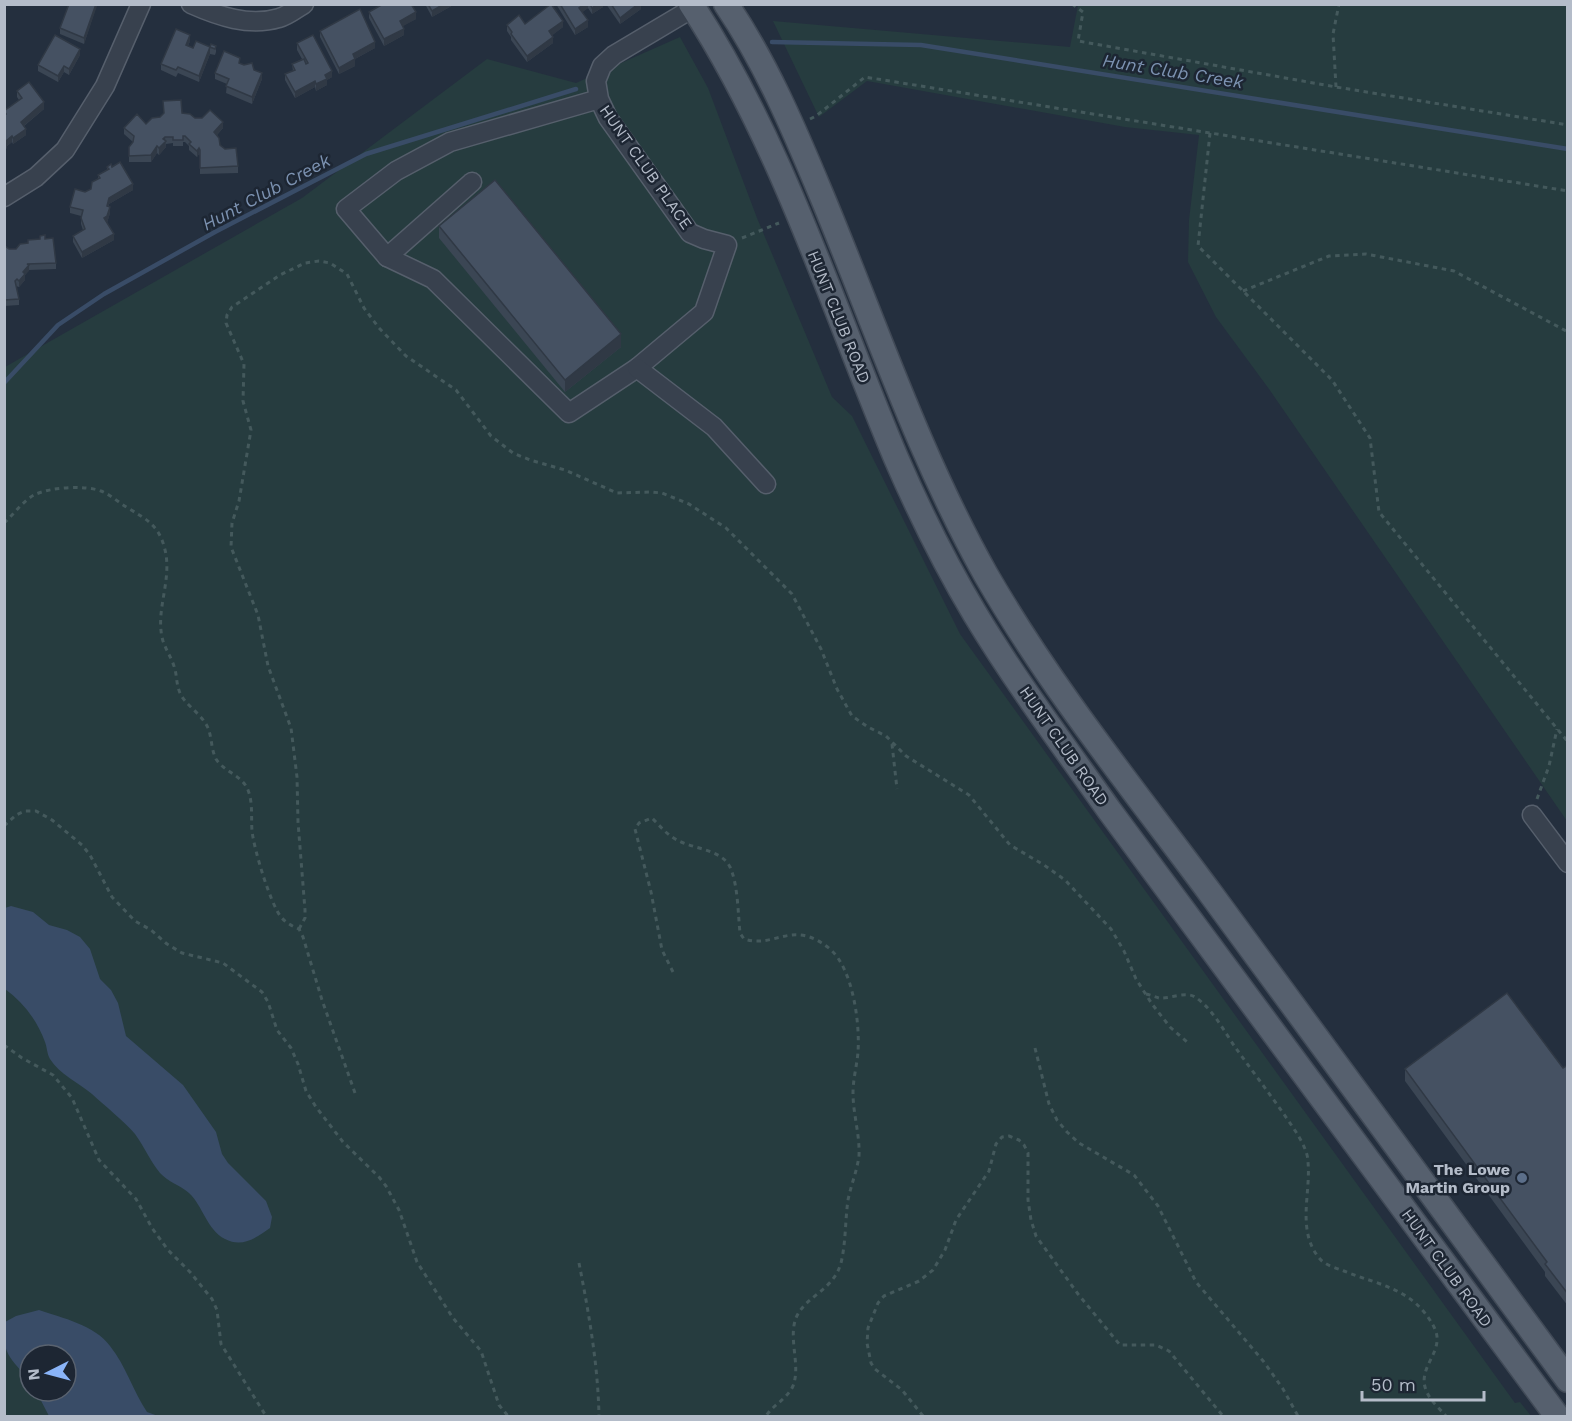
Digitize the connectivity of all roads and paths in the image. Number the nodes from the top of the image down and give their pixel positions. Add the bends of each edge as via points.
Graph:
1 (141, 4) edge
2 (191, 4) edge
3 (304, 4) edge
4 (726, 4) edge
5 (1072, 4) edge
6 (1339, 4) edge
7 (692, 6) edge
8 (1336, 87) junction
9 (599, 99) junction
10 (791, 125) junction
11 (1568, 125) edge
12 (1210, 133) junction
13 (472, 182) dead end
14 (1568, 191) edge
15 (4, 196) edge
16 (779, 223) dead end
17 (727, 245) junction
18 (387, 257) junction
19 (1243, 291) junction
20 (1568, 332) edge
21 (637, 368) junction
22 (766, 484) dead end
23 (4, 523) edge
24 (1557, 729) junction
25 (1568, 742) edge
26 (892, 744) junction
27 (897, 789) dead end
28 (1532, 814) joint
29 (4, 826) edge
30 (1568, 863) edge
31 (299, 929) junction
32 (673, 972) dead end
33 (1145, 993) junction
34 (1187, 1042) dead end
35 (4, 1045) edge
36 (1035, 1048) dead end
37 (355, 1093) dead end
38 (579, 1263) dead end
39 (1568, 1380) edge
40 (266, 1416) edge
41 (508, 1416) edge
42 (599, 1416) edge
43 (766, 1416) edge
44 (923, 1416) edge
45 (1223, 1416) edge
46 (1298, 1416) edge
47 (1446, 1416) edge
48 (1557, 1416) edge

1 - 15 street via 105,86 65,150 36,177
2 - 3 street via 243,22 279,18
4 - 10 main road, HUNT CLUB ROAD via 751,44
5 - 8 path via 1083,12 1078,41
6 - 8 path via 1333,33
7 - 9 street, HUNT CLUB PLACE via 602,66 596,81
7 - 48 main road, HUNT CLUB ROAD via 774,159 900,467 974,612 1109,810
8 - 11 path
9 - 17 street, HUNT CLUB PLACE via 690,233
9 - 18 street, HUNT CLUB PLACE via 450,142 396,171 346,209
10 - 12 path via 816,116 865,77
10 - 39 main road, HUNT CLUB ROAD via 931,462 972,548 1016,624 1133,791
12 - 14 path
12 - 19 path via 1198,246
13 - 18 street
16 - 17 path
17 - 21 street via 704,312
18 - 21 street via 433,279 569,413
19 - 20 path via 1329,256 1366,254 1454,272
19 - 24 path via 1332,380 1370,438 1379,512
21 - 22 street via 714,427
23 - 31 path via 34,495 73,488 101,491 151,522 165,547 168,568 161,632 180,694 208,728 213,752 222,767 248,790 252,833 273,903 280,916
24 - 25 path
24 - 28 path
26 - 27 path
26 - 31 path via 886,736 852,716 792,594 726,528 689,504 662,494 617,493 513,453 491,436 456,390 406,356 379,328 347,274 325,261 305,263 232,307 226,323 244,364 243,401 251,430 232,523 231,547 254,602 268,666 291,728 305,910
26 - 33 path via 969,795 1010,845 1044,864 1073,888 1111,929
28 - 30 street
29 - 41 path via 25,811 36,811 52,820 82,845 112,897 135,921 182,953 223,963 261,992 277,1030 291,1048 306,1091 343,1142 386,1186 417,1262 453,1318 481,1351 499,1405
31 - 37 path
32 - 43 path via 662,950 636,838 639,823 652,818 674,839 714,853 730,866 744,939 759,941 795,934 814,939 836,956 855,1006 858,1053 853,1092 859,1156 848,1198 843,1255 833,1281 802,1308 796,1320 793,1386
33 - 34 path via 1170,1027
33 - 47 path via 1162,998 1196,997 1263,1085 1297,1134 1309,1160 1308,1241 1322,1261 1395,1288 1418,1306 1438,1340 1425,1371 1425,1389
35 - 40 path via 53,1075 72,1098 99,1160 136,1199 168,1250 212,1299 221,1344
36 - 46 path via 1057,1120 1079,1143 1134,1175 1158,1206 1196,1282 1264,1362
38 - 42 path via 590,1319
44 - 45 path via 902,1390 875,1370 867,1343 868,1328 884,1296 919,1281 933,1270 956,1220 989,1171 996,1144 1006,1136 1019,1140 1028,1153 1028,1200 1036,1236 1078,1294 1120,1345 1156,1345 1169,1351

